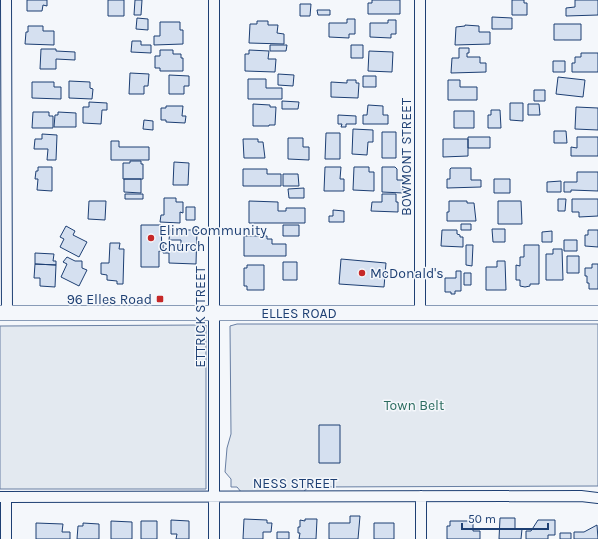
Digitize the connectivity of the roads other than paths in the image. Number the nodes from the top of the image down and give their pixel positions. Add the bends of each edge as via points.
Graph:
1 (6, 0) edge
2 (214, 0) edge
3 (420, 0) edge
4 (598, 313) edge
5 (3, 314) edge
6 (214, 314) junction
7 (420, 314) junction
8 (421, 496) junction
9 (595, 496) edge
10 (3, 497) edge
11 (214, 497) junction
12 (6, 539) edge
13 (214, 539) edge
14 (421, 539) edge

1 - 5 street
2 - 6 street, ETTRICK STREET
3 - 7 street, BOWMONT STREET
4 - 7 main road, ELLES ROAD
5 - 6 main road, ELLES ROAD
6 - 7 main road, ELLES ROAD
6 - 11 street, ETTRICK STREET
8 - 9 street, NESS STREET
8 - 11 street, NESS STREET
8 - 14 street
10 - 11 street, NESS STREET
10 - 12 street
11 - 13 street, ETTRICK STREET

